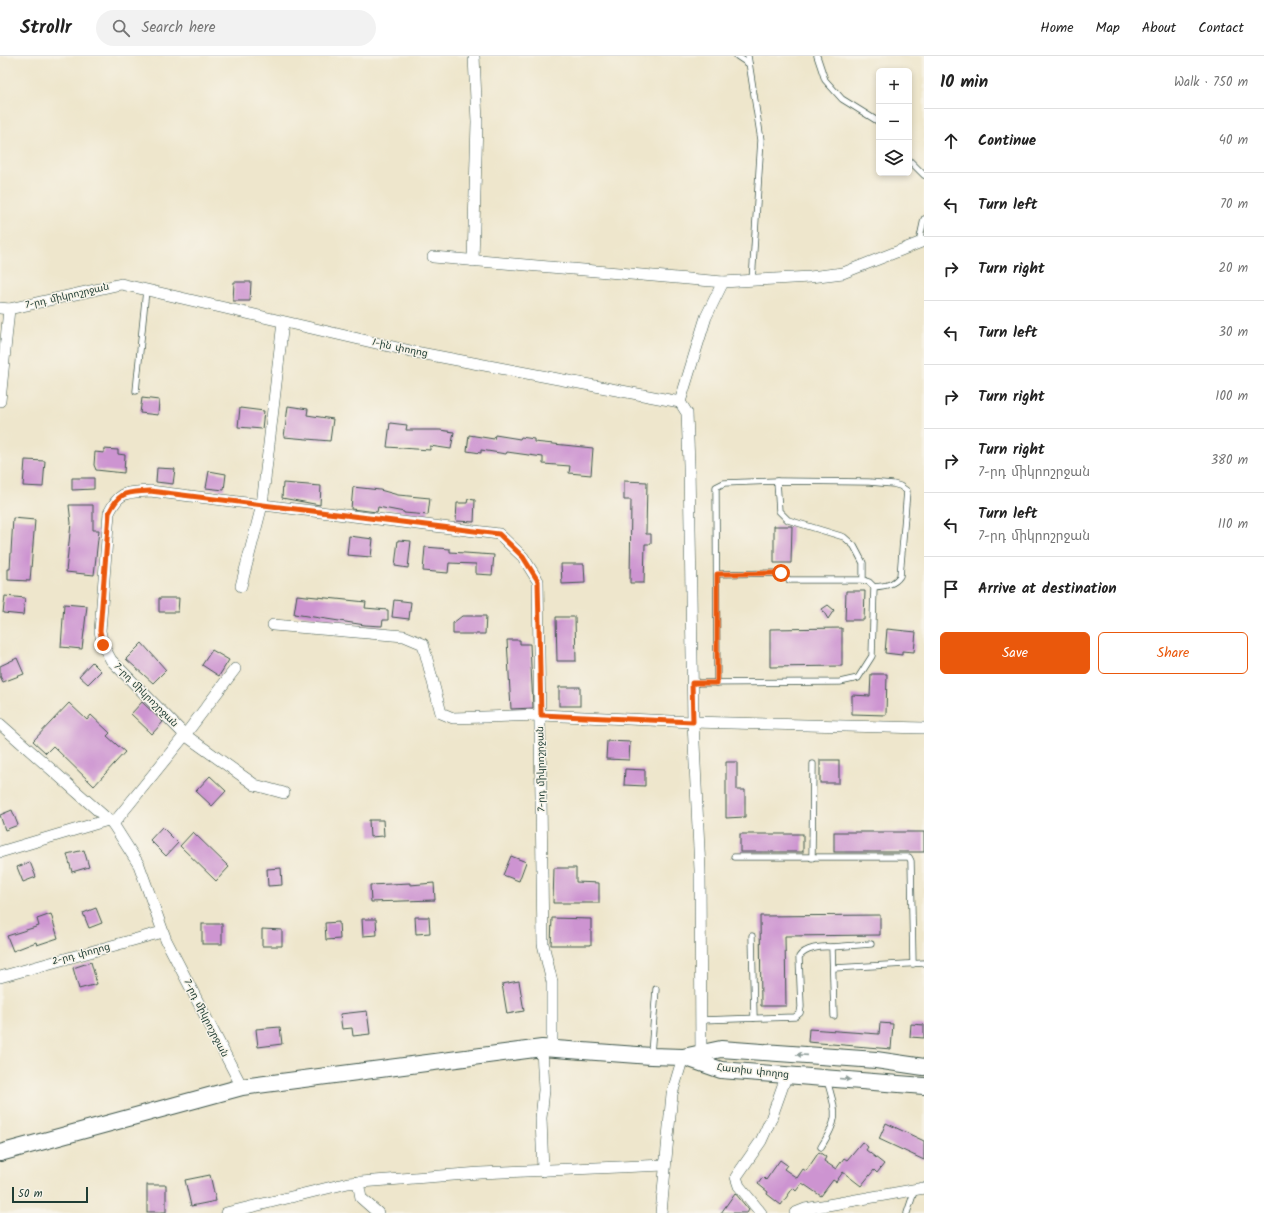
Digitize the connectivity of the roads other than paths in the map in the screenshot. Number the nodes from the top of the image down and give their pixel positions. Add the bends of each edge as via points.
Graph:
1 (474, 56) edge
2 (737, 56) edge
3 (748, 56) edge
4 (817, 56) edge
5 (749, 64) junction
6 (876, 120) edge
7 (912, 163) edge
8 (924, 175) edge
9 (924, 219) edge
10 (921, 242) edge
11 (433, 257) dead end
12 (473, 261) junction
13 (752, 281) junction
14 (723, 282) junction
15 (121, 284) joint
16 (146, 290) junction
17 (4, 309) edge
18 (283, 322) junction
19 (136, 391) dead end
20 (0, 401) edge
21 (680, 402) junction
22 (777, 481) junction
23 (262, 505) junction
24 (717, 574) junction
25 (863, 580) junction
26 (241, 586) dead end
27 (874, 587) junction
28 (273, 625) dead end
29 (235, 669) dead end
30 (692, 683) junction
31 (717, 683) junction
32 (541, 715) junction
33 (693, 722) junction
34 (0, 724) edge
35 (924, 728) edge
36 (186, 735) junction
37 (813, 764) dead end
38 (284, 793) dead end
39 (110, 822) junction
40 (0, 852) edge
41 (734, 857) dead end
42 (812, 858) junction
43 (162, 932) junction
44 (752, 936) dead end
45 (871, 944) dead end
46 (832, 948) junction
47 (924, 963) edge
48 (913, 964) junction
49 (834, 968) junction
50 (0, 977) edge
51 (656, 989) dead end
52 (834, 1016) dead end
53 (754, 1018) junction
54 (701, 1020) junction
55 (547, 1047) junction
56 (651, 1056) junction
57 (683, 1057) junction
58 (701, 1058) junction
59 (924, 1067) edge
60 (787, 1074) junction
61 (826, 1078) junction
62 (924, 1086) edge
63 (242, 1087) junction
64 (821, 1147) dead end
65 (0, 1153) edge
66 (665, 1165) junction
67 (543, 1171) junction
68 (358, 1182) junction
69 (920, 1189) edge
70 (226, 1213) edge
71 (378, 1213) edge
72 (661, 1213) edge
73 (761, 1213) edge
74 (795, 1213) edge
75 (907, 1213) edge

1 - 12 street via 476,129
2 - 5 lane
3 - 5 lane
4 - 6 lane via 825,80 842,99
5 - 13 lane via 761,140
7 - 8 lane
9 - 10 lane
10 - 13 street via 843,273
11 - 12 street
12 - 14 street
13 - 14 street
14 - 21 street via 706,317
15 - 16 street, 1-ին փողոց
15 - 17 street, 7-րդ միկրոշրջան
16 - 18 street, 1-ին փողոց
16 - 19 lane
17 - 20 street, 7-րդ միկրոշրջան
18 - 21 street, 1-ին փողոց via 415,352
18 - 23 street
21 - 30 street via 687,413
22 - 24 lane via 724,483 716,487
22 - 25 lane via 779,511 788,520 844,537 854,546 863,563
22 - 27 lane via 869,482 893,484 907,491 900,576 896,582
23 - 26 street
23 - 32 street, 7-րդ միկրոշրջան via 499,534 523,557 538,581
23 - 36 street, 7-րդ միկրոշրջան via 150,491 126,493 116,500 109,513 100,631 103,645 111,660
24 - 25 lane via 781,573 789,580
24 - 31 lane
25 - 27 lane
27 - 31 lane via 872,656 858,678 840,682
28 - 32 street via 404,636 423,644 441,713 452,718
29 - 36 street
30 - 31 lane
30 - 33 street
32 - 33 street
32 - 55 street, 7-րդ միկրոշրջան via 544,944 552,982
33 - 35 street
33 - 54 street via 700,870
34 - 39 street, 7-րդ միկրոշրջան
36 - 38 street, 7-րդ միկրոշրջան via 255,785
36 - 39 street
37 - 42 lane
39 - 40 street
39 - 43 street, 7-րդ միկրոշրջան via 140,865
41 - 42 lane
42 - 48 lane via 909,857
43 - 50 street, 2-րդ փողոց
43 - 63 street, 7-րդ միկրոշրջան
44 - 53 lane
45 - 46 lane
46 - 49 lane
46 - 53 lane via 806,951 799,957 801,1007 796,1017
47 - 48 lane
48 - 49 lane
49 - 52 lane
51 - 56 lane
53 - 54 lane
54 - 58 street
55 - 56 main road, Հատիս փողոց
55 - 63 main road, Հատիս փողոց
55 - 67 street, 7-րդ միկրոշրջան via 541,1118
56 - 57 main road, Հատիս փողոց
57 - 58 main road, Հատիս փողոց
57 - 66 street via 672,1094
59 -> 58 main road, Հատիս փողոց via 876,1060 721,1049
58 - 60 main road, Հատիս փողոց via 721,1070
60 - 61 main road, Հատիս փողոց
60 - 73 street via 772,1119 761,1141 736,1178 739,1186
61 -> 62 main road, Հատիս փողոց
61 - 64 lane via 835,1117 833,1128
63 - 65 main road, Հատիս փողոց
66 - 67 street
66 - 72 street
67 - 68 street
68 - 70 street
68 - 71 street via 361,1198
69 - 74 street via 804,1209
69 - 75 lane

